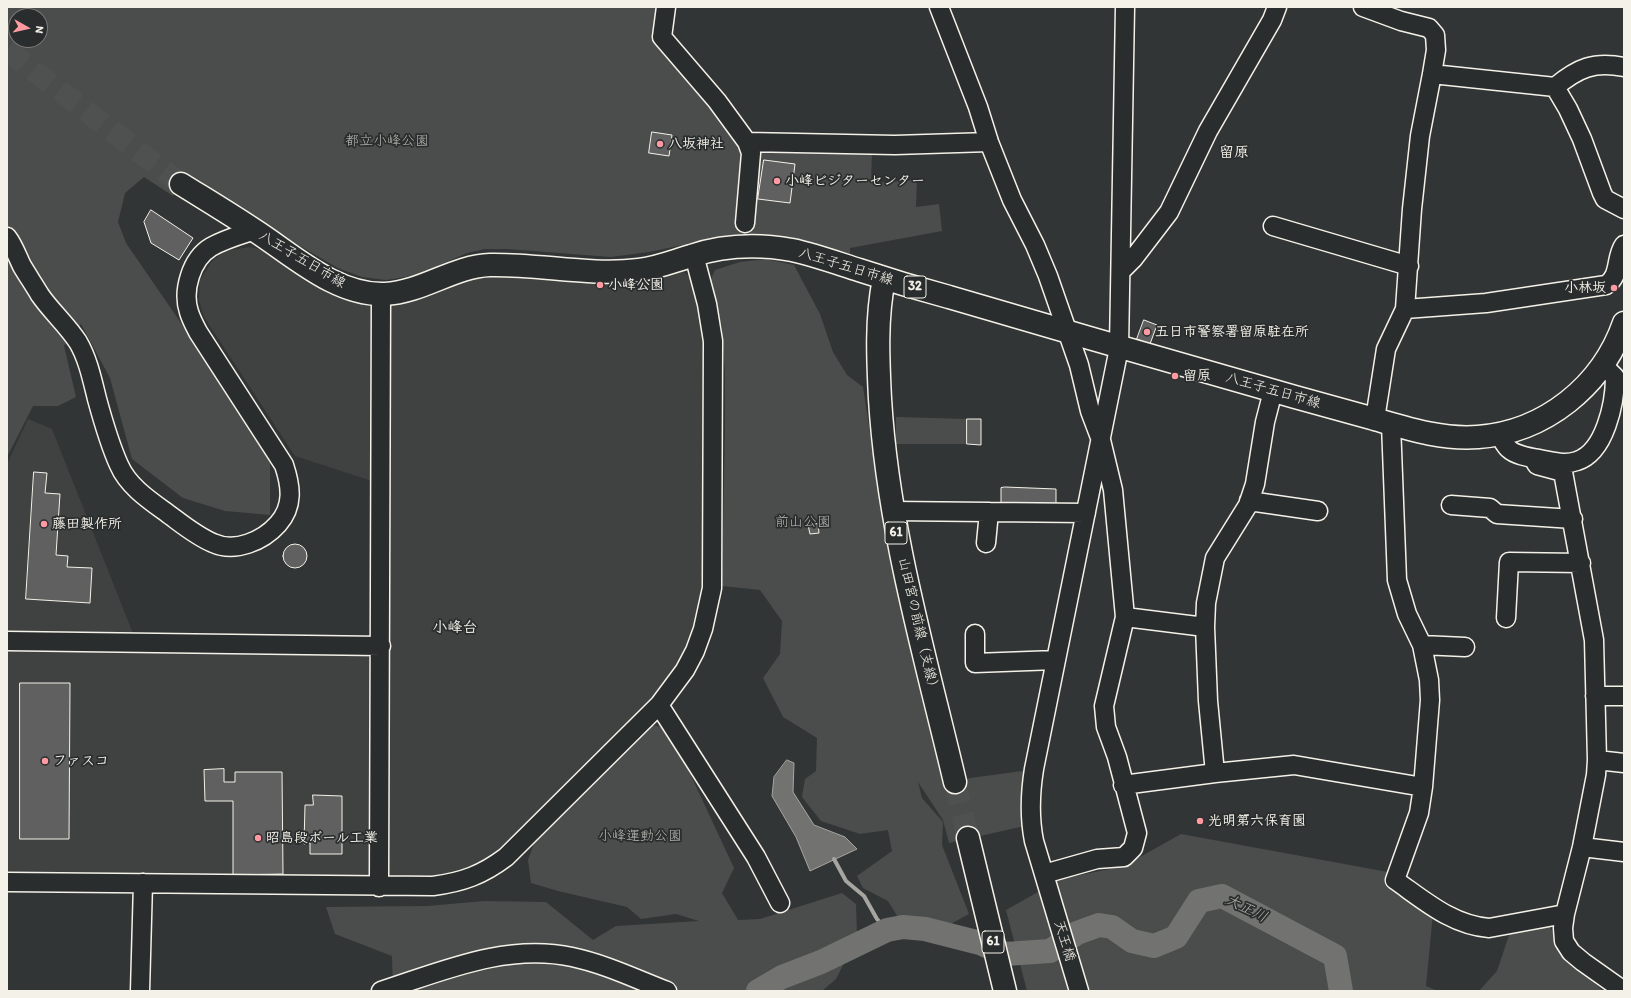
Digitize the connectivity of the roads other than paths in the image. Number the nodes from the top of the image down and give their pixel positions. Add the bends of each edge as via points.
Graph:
1 (666, 7) edge
2 (939, 7) edge
3 (1125, 7) edge
4 (1277, 7) edge
5 (1363, 7) edge
6 (1624, 67) edge
7 (1432, 74) junction
8 (1555, 87) junction
9 (747, 142) junction
10 (989, 142) junction
11 (181, 184) tunnel mouth
12 (1624, 209) edge
13 (745, 223) dead end
14 (1273, 226) dead end
15 (255, 230) junction
16 (7, 237) edge
17 (1624, 245) edge
18 (694, 255) junction
19 (1409, 266) junction
20 (1121, 271) junction
21 (884, 279) junction
22 (381, 294) junction
23 (1405, 309) junction
24 (1624, 323) edge
25 (1068, 332) junction
26 (1119, 348) junction
27 (1603, 366) junction
28 (1274, 391) junction
29 (1383, 422) junction
30 (1499, 434) junction
31 (1101, 440) junction
32 (1533, 458) junction
33 (1114, 498) junction
34 (1249, 501) junction
35 (1088, 504) junction
36 (1451, 505) dead end
37 (892, 511) junction
38 (1318, 511) dead end
39 (989, 512) junction
40 (1572, 519) junction
41 (986, 542) dead end
42 (1581, 563) junction
43 (1126, 617) junction
44 (1506, 618) dead end
45 (1205, 627) junction
46 (974, 634) dead end
47 (7, 641) edge
48 (1422, 645) junction
49 (381, 646) junction
50 (1465, 647) dead end
51 (1056, 660) junction
52 (1595, 696) junction
53 (1624, 696) edge
54 (659, 705) junction
55 (1597, 760) junction
56 (1624, 763) edge
57 (1215, 773) junction
58 (955, 782) tunnel mouth
59 (1123, 785) junction
60 (1423, 787) junction
61 (968, 838) tunnel mouth
62 (1582, 847) junction
63 (1624, 852) edge
64 (1044, 874) junction
65 (7, 882) edge
66 (143, 883) junction
67 (379, 887) junction
68 (780, 903) dead end
69 (1565, 914) junction
70 (140, 991) edge
71 (381, 991) edge
72 (667, 991) edge
73 (1005, 991) edge
74 (1079, 991) edge
75 (1624, 991) edge

1 - 9 street via 662,37 717,101
2 - 10 street
3 - 20 street, 天王橋
4 - 20 street via 1208,131 1169,212
5 - 7 street via 1429,28 1435,34 1436,50
6 - 8 street via 1581,68
7 - 8 street
7 - 19 street via 1420,136
8 - 12 street via 1582,139 1605,199
9 - 10 street via 895,145
9 - 13 street via 751,153
10 - 25 street via 1012,200 1035,245
11 - 15 main road, 八王子五日市線 / 32
14 - 19 street
15 - 16 street via 210,247 198,259 190,273 188,292 189,311 198,332 284,465 290,482 290,501 285,516 273,529 258,540 245,545 230,546 214,544 199,536 147,499 129,481 119,466 105,429 88,362 78,342 43,299
15 - 22 main road, 八王子五日市線 / 32 via 332,280 353,290
17 - 23 street via 1614,278 1606,284 1486,303
18 - 21 main road, 八王子五日市線 / 32 via 737,246 777,248 810,255
18 - 22 main road, 八王子五日市線 / 32 via 651,269 615,272 488,265 460,272 411,291
18 - 54 street via 707,304 713,341 712,588 704,629 695,651 685,670
19 - 23 street
20 - 26 street, 天王橋
21 - 25 main road, 八王子五日市線 / 32
21 - 37 main road, 山田宮の前線（支線） / 61 via 880,297 879,382 883,442
22 - 49 street
23 - 29 street via 1386,349
24 - 27 main road, 八王子五日市線 / 32 via 1615,346
25 - 26 main road, 八王子五日市線 / 32
25 - 31 street via 1090,411
26 - 28 main road, 八王子五日市線 / 32
26 - 31 street, 天王橋
27 - 30 main road, 八王子五日市線 / 32 via 1583,389 1559,409 1526,426
27 - 32 street via 1615,377 1615,384 1606,426 1595,449 1573,462
28 - 29 main road, 八王子五日市線 / 32
28 - 34 street via 1265,422 1255,484
29 - 30 main road, 八王子五日市線 / 32 via 1448,437
29 - 48 street via 1397,580 1407,614
30 - 32 street via 1509,450
31 - 33 street
31 - 35 street, 天王橋
32 - 40 street via 1537,465 1564,472
33 - 35 street via 1104,493
33 - 43 street
34 - 38 street
34 - 45 street via 1215,558 1206,602
35 - 39 street
35 - 51 street, 天王橋
36 - 40 street via 1490,508 1497,514
37 - 39 street
37 - 58 main road, 山田宮の前線（支線） / 61
39 - 41 street
40 - 42 street
42 - 44 street via 1509,562
42 - 52 street via 1594,640
43 - 45 street
43 - 59 street via 1104,706 1106,727 1117,757
45 - 57 street via 1208,701
46 - 51 street via 975,663
47 - 49 street
48 - 50 street
48 - 60 street via 1430,700
49 - 67 street
51 - 64 street, 天王橋 via 1034,769 1030,804 1030,825
52 - 53 street
52 - 55 street
54 - 67 street via 506,857 489,870 468,879 433,886
54 - 68 street via 756,857
55 - 56 street
55 - 62 street
57 - 59 street
57 - 60 street via 1294,765
59 - 64 street via 1136,833 1133,848 1124,857 1096,859
60 - 69 street via 1419,813 1395,880 1450,918 1472,926 1489,928
61 - 73 main road, 61
62 - 63 street
62 - 69 street
64 - 74 street, 天王橋
65 - 66 street
66 - 67 street
66 - 70 street
69 - 75 street via 1564,941 1571,952
71 - 72 street via 487,957 531,953 573,958

